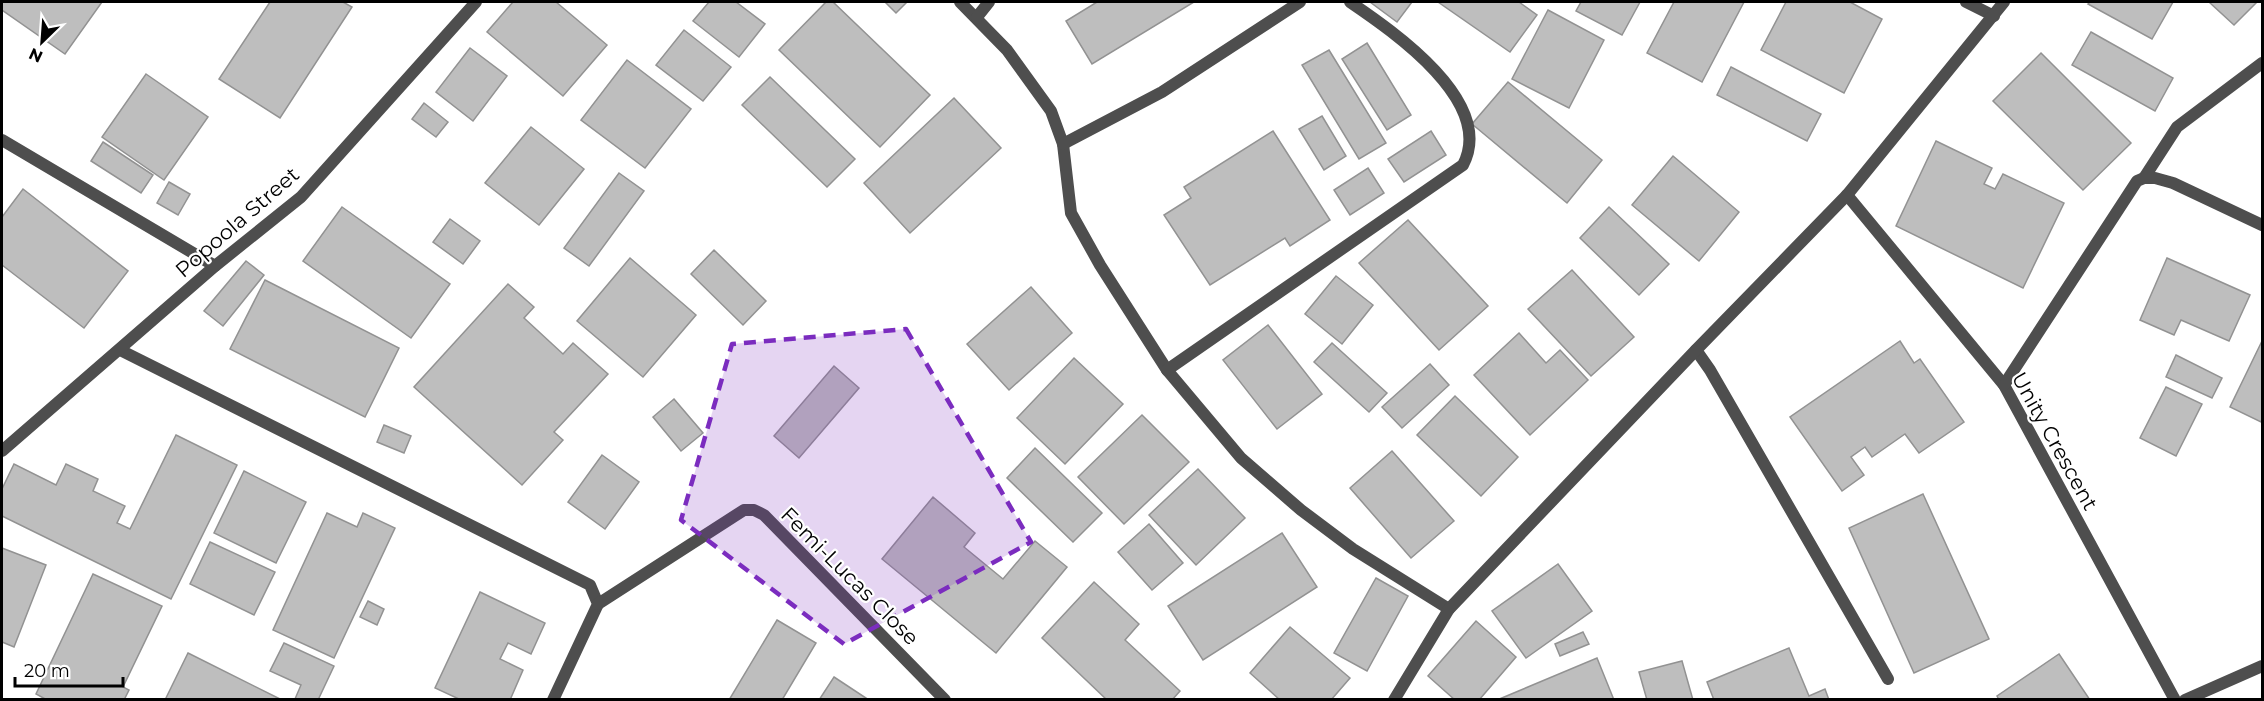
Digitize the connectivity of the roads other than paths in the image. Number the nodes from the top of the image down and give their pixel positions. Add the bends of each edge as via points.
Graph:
1 (476, 2) edge
2 (960, 2) edge
3 (989, 2) edge
4 (1300, 2) edge
5 (1350, 2) edge
6 (1966, 2) edge
7 (2004, 2) edge
8 (1994, 16) junction
9 (977, 17) junction
10 (2262, 63) edge
11 (2, 140) edge
12 (1063, 144) junction
13 (2144, 178) junction
14 (1847, 195) junction
15 (2262, 225) edge
16 (215, 266) junction
17 (120, 350) junction
18 (1695, 350) junction
19 (1167, 370) junction
20 (2004, 385) junction
21 (2, 451) edge
22 (598, 604) junction
23 (1449, 609) junction
24 (2262, 666) edge
25 (1888, 679) dead end
26 (553, 699) edge
27 (945, 699) edge
28 (1394, 699) edge
29 (2175, 699) edge
30 (2184, 699) edge

1 - 16 street, Popoola Street via 301,197
2 - 9 street
3 - 9 street
4 - 12 street via 1161,92
5 - 19 street via 1413,48 1440,76 1460,103 1469,154 1463,165
6 - 8 street
7 - 8 street
8 - 14 street
9 - 12 street via 1007,50 1051,111
10 - 13 street via 2177,127
11 - 16 street
12 - 19 street via 1071,213
13 - 15 street via 2173,183
13 - 20 street via 2137,181
14 - 18 street
14 - 20 street, Unity Crescent
16 - 17 street, Popoola Street
17 - 21 street, Popoola Street
17 - 22 street via 590,585
18 - 23 street
18 - 25 street
19 - 23 street via 1241,458 1301,510 1353,549
20 - 29 street, Unity Crescent
22 - 26 street
22 - 27 street, Femi-Lucas Close via 722,522 744,510 754,510 764,515
23 - 28 street
24 - 30 street

